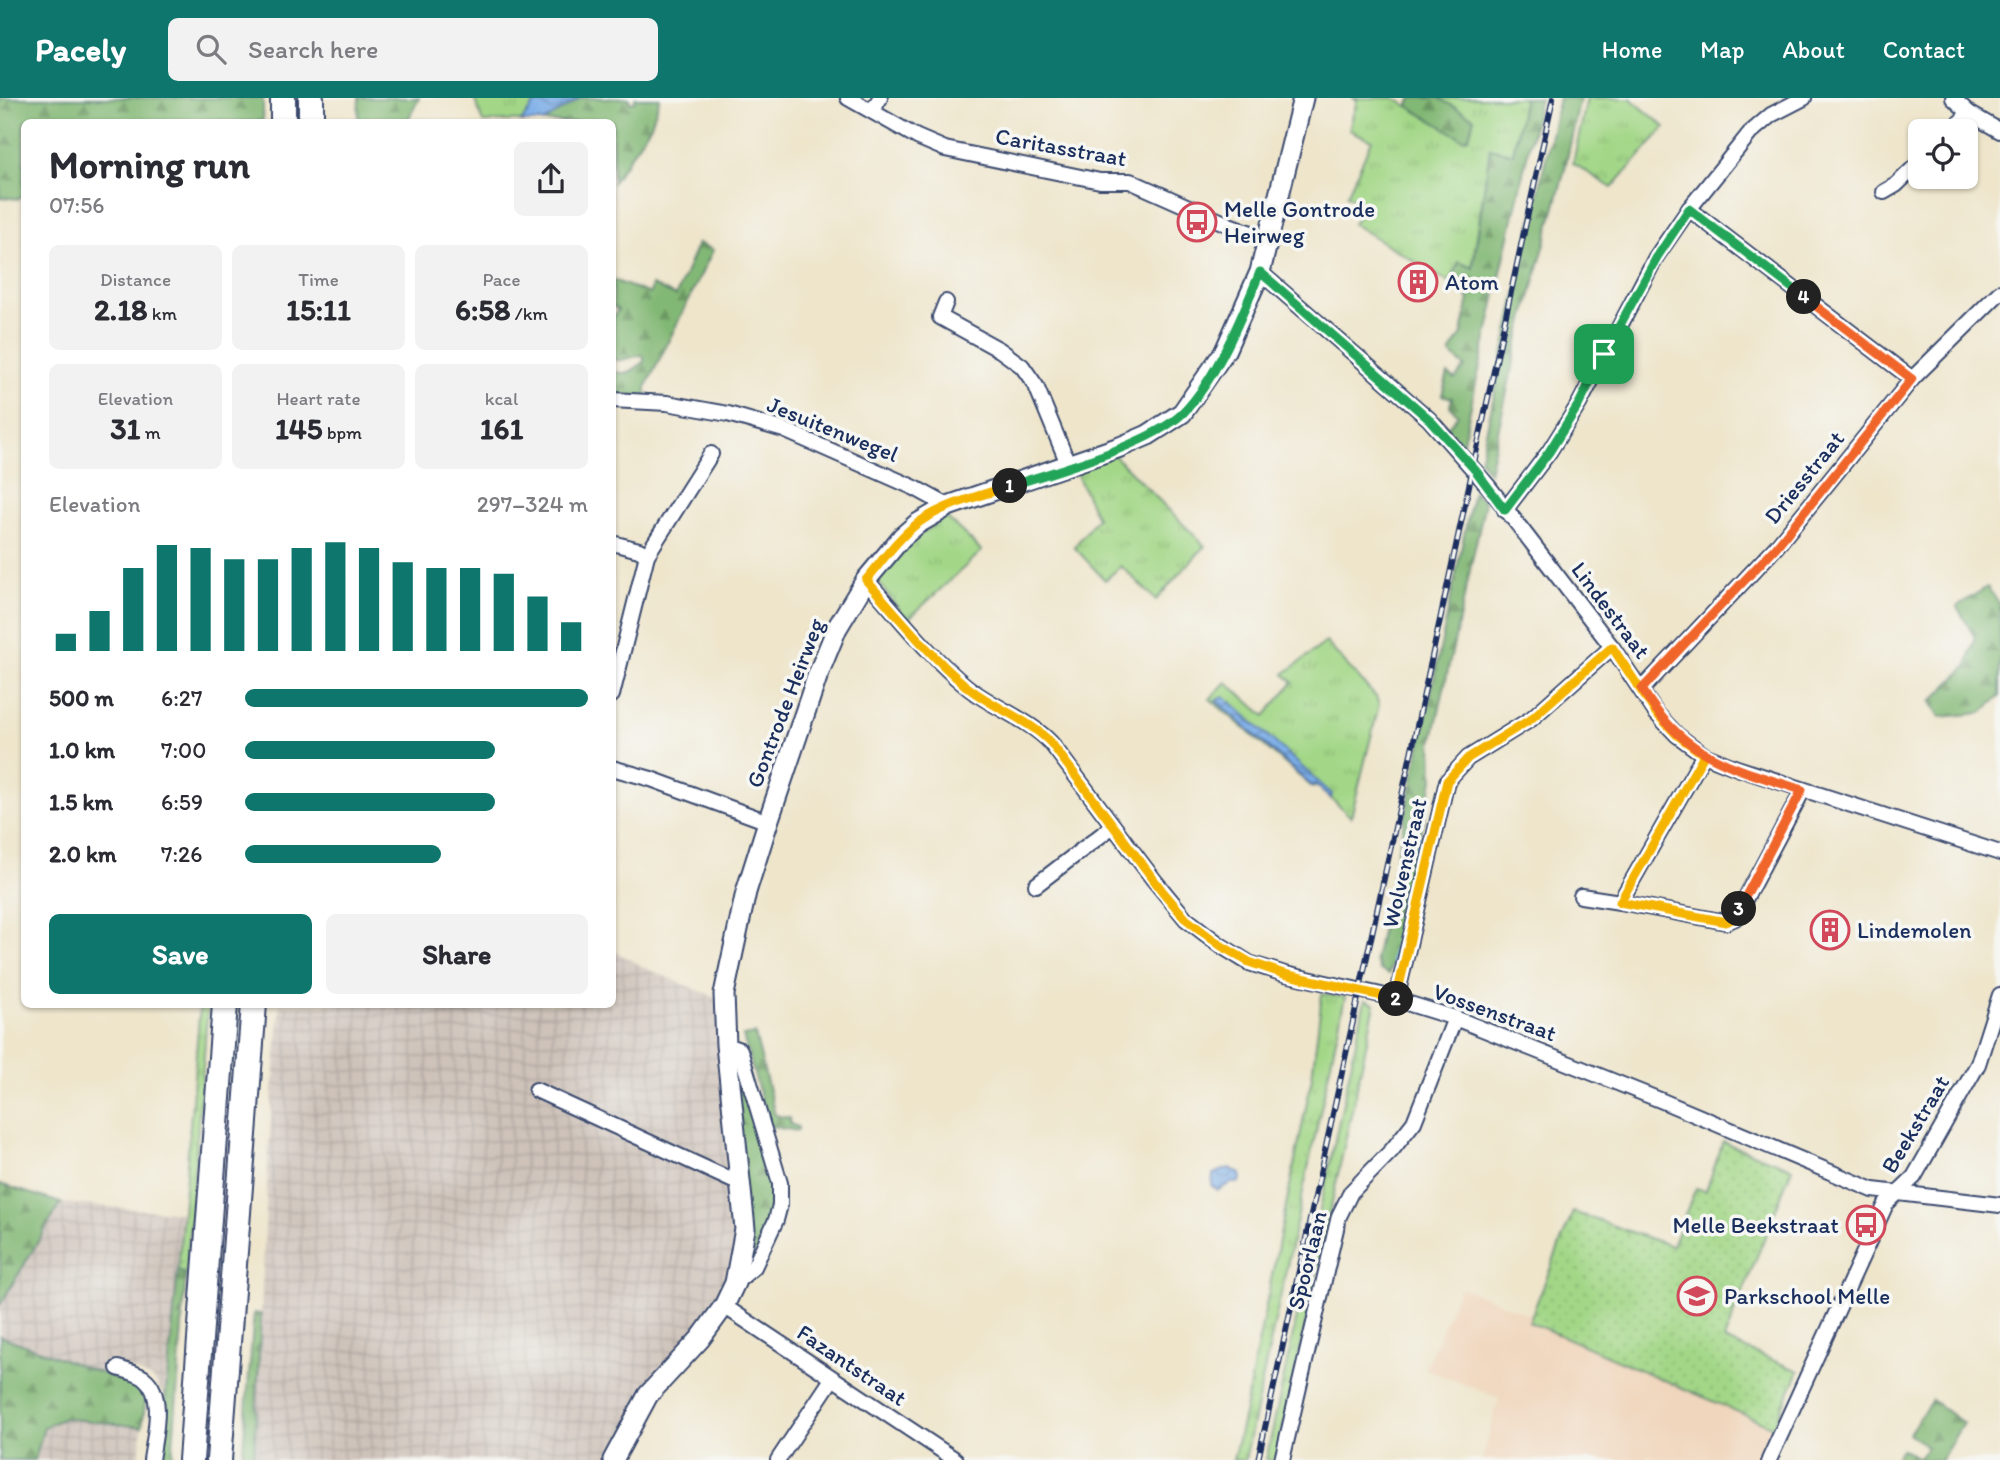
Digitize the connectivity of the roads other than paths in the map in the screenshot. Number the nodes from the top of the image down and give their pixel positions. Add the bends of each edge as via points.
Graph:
1 (283, 98) edge
2 (311, 98) edge
3 (848, 98) edge
4 (880, 98) edge
5 (1303, 98) edge
6 (1804, 98) edge
7 (1953, 98) edge
8 (872, 111) junction
9 (1969, 113) junction
10 (283, 119) edge
11 (311, 119) edge
12 (1963, 119) edge
13 (2000, 131) edge
14 (1908, 174) edge
15 (1884, 192) dead end
16 (1689, 209) junction
17 (1268, 239) junction
18 (1260, 272) junction
19 (2000, 292) edge
20 (946, 302) dead end
21 (1912, 379) junction
22 (616, 400) edge
23 (710, 454) dead end
24 (1069, 466) junction
25 (948, 506) junction
26 (1505, 510) junction
27 (616, 544) edge
28 (647, 555) junction
29 (866, 580) junction
30 (1612, 647) junction
31 (616, 680) edge
32 (1642, 689) junction
33 (1704, 755) junction
34 (616, 769) edge
35 (1802, 790) junction
36 (768, 822) junction
37 (1113, 826) junction
38 (2000, 853) edge
39 (1036, 885) dead end
40 (1581, 895) dead end
41 (1620, 902) junction
42 (2000, 995) edge
43 (1396, 1000) junction
44 (225, 1008) edge
45 (254, 1008) edge
46 (1455, 1018) junction
47 (726, 1045) junction
48 (536, 1090) dead end
49 (742, 1185) junction
50 (1898, 1193) junction
51 (2000, 1205) edge
52 (735, 1283) junction
53 (724, 1306) junction
54 (118, 1368) dead end
55 (832, 1379) junction
56 (151, 1460) edge
57 (191, 1460) edge
58 (219, 1460) edge
59 (613, 1460) edge
60 (778, 1460) edge
61 (956, 1460) edge
62 (1282, 1460) edge
63 (1769, 1460) edge

1 - 10 highway
2 - 11 highway
3 - 8 street, Caritasstraat
4 - 8 street
5 - 17 street, Gontrode Heirweg
6 - 16 street via 1771,115 1750,133
7 - 9 street
8 - 17 street, Caritasstraat via 945,149 1100,181 1130,181
9 - 12 street
9 - 13 street
14 - 15 street
16 - 21 street
16 - 26 street via 1653,263 1567,423
17 - 18 street, Gontrode Heirweg
18 - 24 street, Gontrode Heirweg via 1225,351 1182,413 1148,435
18 - 26 street, Lindestraat via 1429,419
19 - 21 street, Driesstraat
20 - 24 street via 940,317 1000,350 1022,366 1037,386
21 - 32 street, Driesstraat via 1776,547
22 - 25 street, Jesuitenwegel via 728,414 784,430
23 - 28 street
24 - 25 street, Gontrode Heirweg
25 - 29 street, Gontrode Heirweg via 902,537
26 - 30 street, Lindestraat
27 - 28 street
28 - 31 street
29 - 36 street, Gontrode Heirweg via 837,628 817,677
29 - 37 street, Vossenstraat via 967,686 1037,728
30 - 32 street, Lindestraat
30 - 43 street, Wolvenstraat via 1531,719 1468,758 1447,781
32 - 33 street, Lindestraat via 1656,713
33 - 35 street, Lindestraat
33 - 41 street
34 - 36 street
35 - 38 street, Lindestraat
35 - 41 street via 1735,918 1726,922
36 - 47 street, Gontrode Heirweg via 746,892 724,994
37 - 39 street
37 - 43 street, Vossenstraat via 1186,919 1229,951 1284,974
40 - 41 street
42 - 50 street, Beekstraat via 1978,1064 1914,1177
43 - 46 street, Vossenstraat
44 - 57 highway
45 - 58 highway
46 - 50 street, Vossenstraat via 1854,1183
46 - 62 street, Spoorlaan via 1414,1122 1351,1192 1339,1216
47 - 49 street, Gontrode Heirweg
47 - 52 street, Gontrode Heirweg via 740,1050 780,1183 776,1220 754,1267
48 - 49 street
49 - 52 street, Gontrode Heirweg via 745,1228
50 - 51 street, Vossenstraat
50 - 63 street, Beekstraat via 1886,1204
52 - 53 street, Gontrode Heirweg
53 - 55 street, Fazantstraat
53 - 59 street, Gontrode Heirweg via 648,1395
54 - 56 street via 145,1379 155,1395
55 - 60 street
55 - 61 street, Fazantstraat

